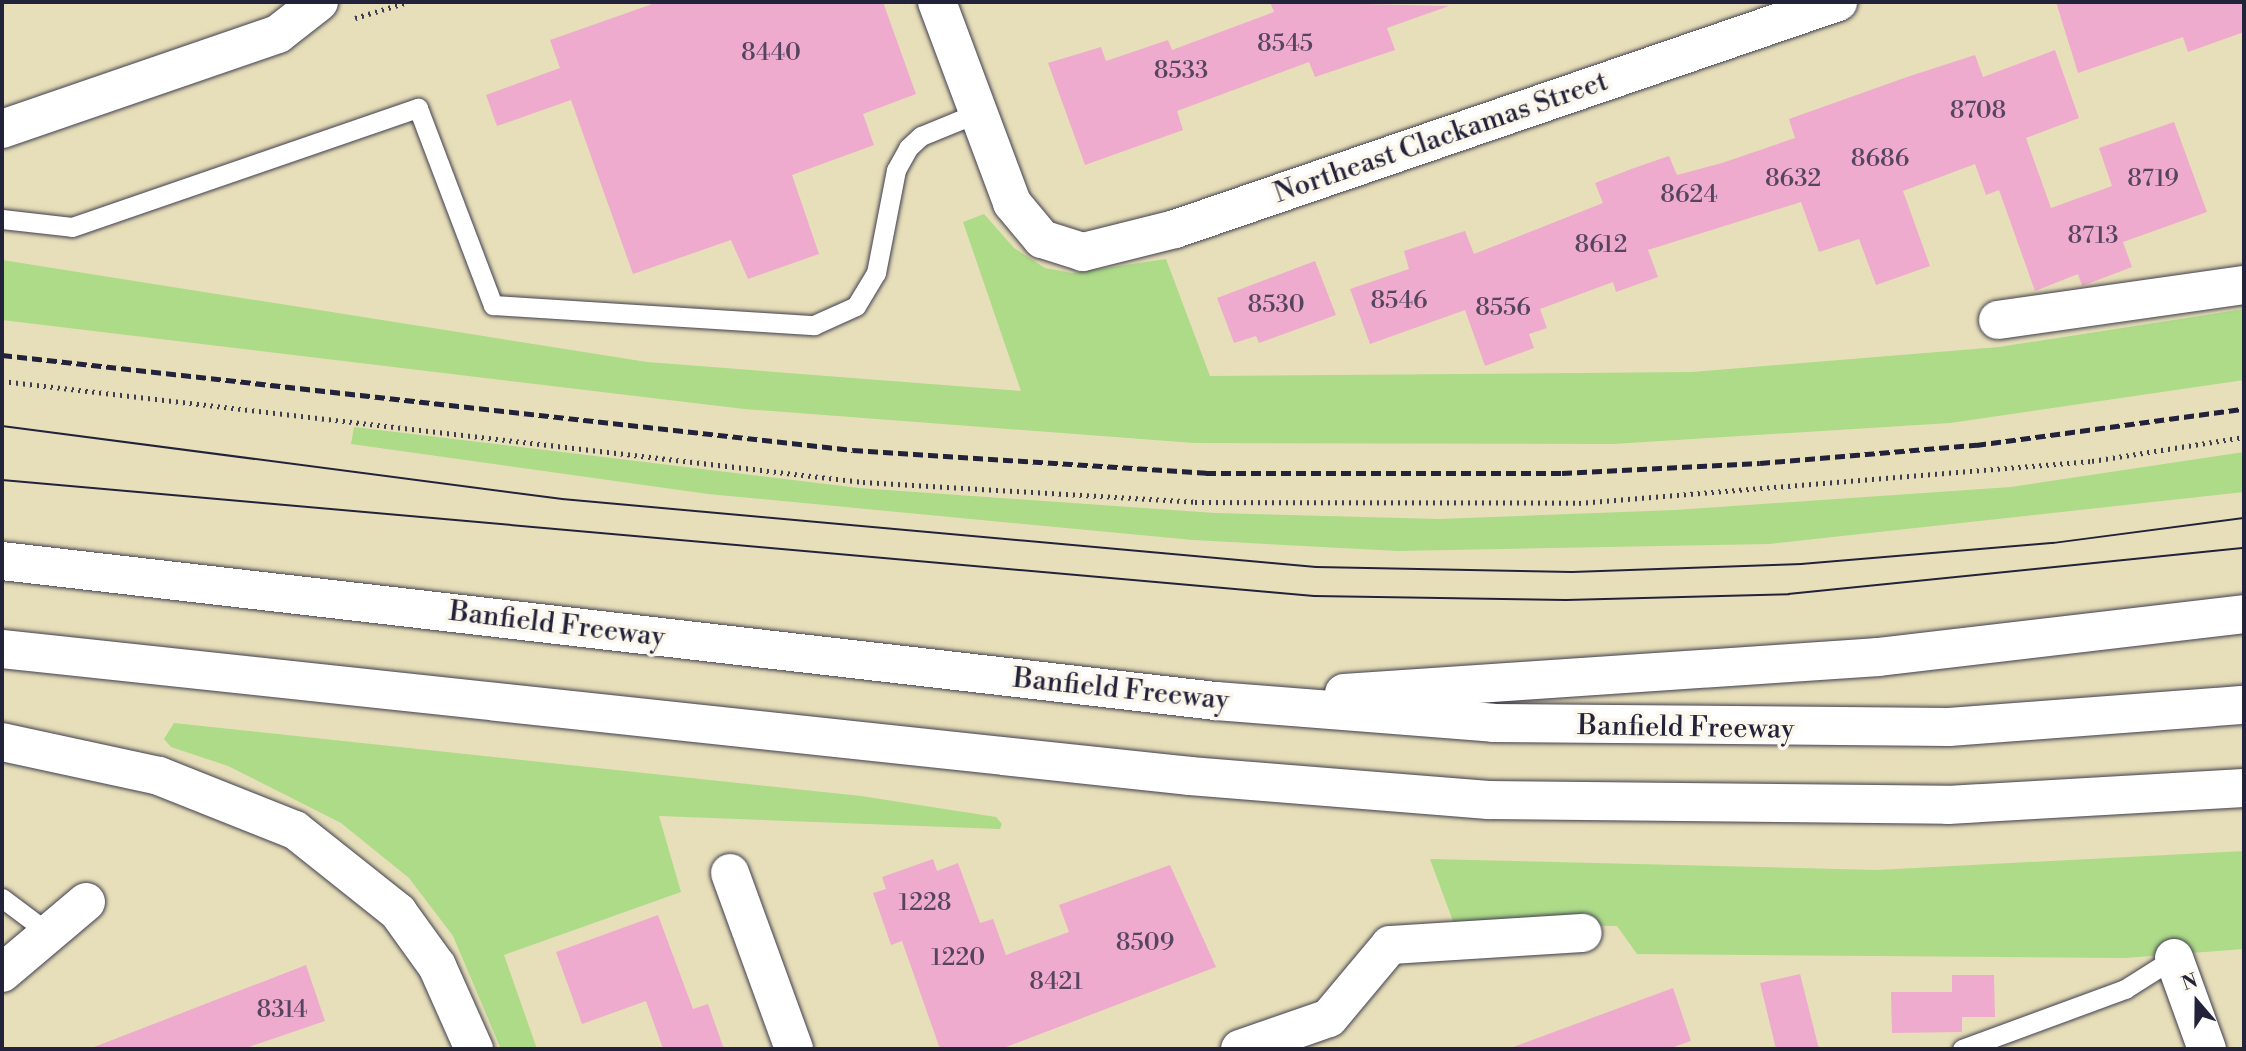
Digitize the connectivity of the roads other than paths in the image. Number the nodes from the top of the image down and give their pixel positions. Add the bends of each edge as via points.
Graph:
1 (319, 2) edge
2 (936, 2) edge
3 (1838, 2) edge
4 (977, 113) junction
5 (2, 129) edge
6 (2, 219) edge
7 (2244, 285) edge
8 (1998, 320) dead end
9 (2, 561) edge
10 (2244, 614) edge
11 (2, 649) edge
12 (1216, 701) junction
13 (2244, 705) edge
14 (2, 742) edge
15 (2244, 788) edge
16 (730, 873) dead end
17 (2, 898) edge
18 (86, 902) dead end
19 (1583, 933) dead end
20 (50, 934) junction
21 (2174, 958) joint
22 (2, 973) edge
23 (474, 1049) edge
24 (794, 1049) edge
25 (1240, 1049) edge
26 (1962, 1049) edge
27 (2207, 1049) edge

1 - 5 main road via 278,34
2 - 4 main road
3 - 4 main road, Northeast Clackamas Street via 1175,229 1083,252 1042,239 1012,203
4 - 6 lane via 908,148 896,170 876,273 856,306 814,325 493,305 418,108 72,228
7 - 8 main road
9 - 12 main road, Banfield Freeway
10 - 12 main road via 1880,657
11 - 15 main road via 1190,776 1488,800 1948,806
12 - 13 main road, Banfield Freeway via 1493,723 1800,730 2004,724
14 - 23 main road via 159,776 295,830 398,912 437,966
16 - 24 main road
17 - 20 lane
18 - 20 main road
19 - 25 main road via 1390,945 1329,1018
20 - 22 main road
21 - 26 lane via 2125,989
21 - 27 main road

